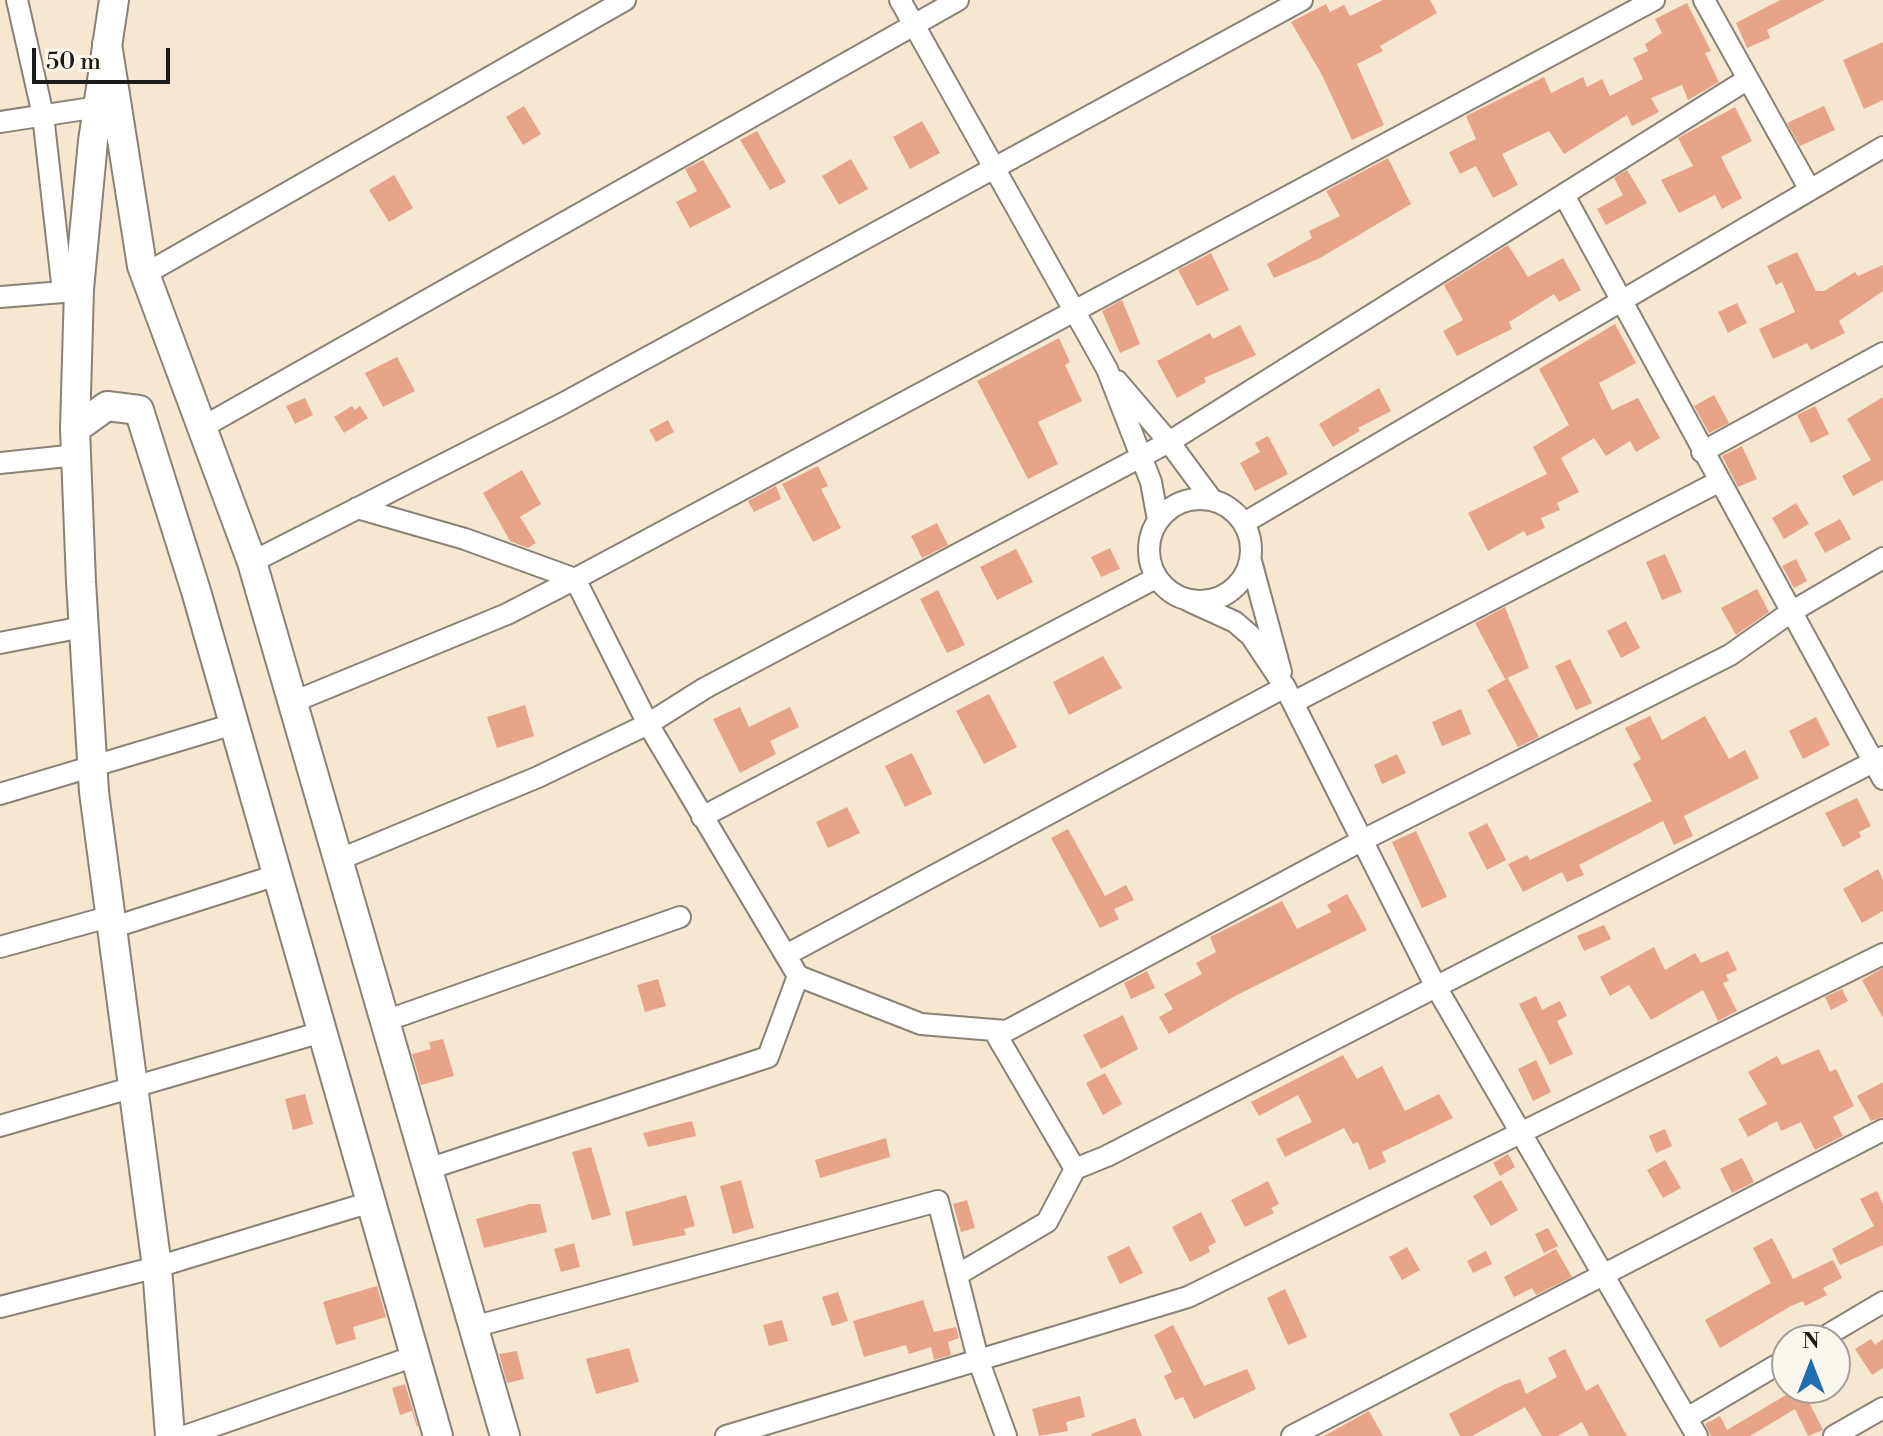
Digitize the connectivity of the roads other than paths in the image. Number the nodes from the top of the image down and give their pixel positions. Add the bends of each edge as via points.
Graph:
1 (17, 0) edge
2 (114, 0) edge
3 (625, 0) edge
4 (900, 0) edge
5 (958, 0) edge
6 (1302, 0) edge
7 (1654, 0) edge
8 (1704, 0) edge
9 (914, 25) junction
10 (107, 44) junction
11 (1748, 79) junction
12 (98, 107) junction
13 (43, 115) junction
14 (0, 122) edge
15 (1883, 147) edge
16 (994, 168) junction
17 (1810, 190) junction
18 (1565, 197) junction
19 (145, 274) junction
20 (71, 290) junction
21 (0, 297) edge
22 (1624, 300) junction
23 (1074, 313) junction
24 (1883, 353) edge
25 (1107, 369) junction
26 (201, 428) junction
27 (76, 442) junction
28 (1169, 442) junction
29 (1702, 452) junction
30 (1141, 455) junction
31 (0, 463) edge
32 (1720, 481) junction
33 (1212, 500) junction
34 (357, 508) junction
35 (1158, 520) junction
36 (1244, 523) junction
37 (1883, 558) edge
38 (1251, 561) junction
39 (252, 562) junction
40 (1156, 578) junction
41 (575, 579) junction
42 (1189, 601) junction
43 (1791, 612) junction
44 (83, 627) junction
45 (0, 643) edge
46 (1289, 694) junction
47 (293, 702) junction
48 (234, 724) junction
49 (648, 724) junction
50 (92, 766) junction
51 (1880, 766) edge
52 (0, 794) edge
53 (702, 817) junction
54 (1361, 841) junction
55 (338, 860) junction
56 (277, 875) junction
57 (680, 917) dead end
58 (113, 921) junction
59 (0, 947) edge
60 (1883, 954) edge
61 (786, 955) junction
62 (798, 976) junction
63 (1435, 985) junction
64 (385, 1021) junction
65 (1006, 1031) junction
66 (322, 1032) junction
67 (134, 1087) junction
68 (0, 1126) edge
69 (1883, 1130) edge
70 (1521, 1133) junction
71 (428, 1169) junction
72 (1075, 1169) junction
73 (371, 1202) junction
74 (157, 1267) junction
75 (1602, 1272) junction
76 (957, 1275) junction
77 (1883, 1302) edge
78 (0, 1307) edge
79 (1846, 1324) edge
80 (473, 1327) junction
81 (415, 1356) junction
82 (978, 1359) junction
83 (1771, 1370) edge
84 (1883, 1408) edge
85 (1692, 1427) edge
86 (170, 1436) edge
87 (185, 1436) edge
88 (438, 1436) edge
89 (505, 1436) edge
90 (726, 1436) edge
91 (1006, 1436) edge
92 (1292, 1436) edge
93 (1834, 1436) edge

1 - 13 street
2 - 10 main road
3 - 19 street
4 - 9 street
5 - 9 street
6 - 16 street
7 - 23 street
8 - 11 street
9 - 16 street
9 - 26 street
10 - 12 main road
10 - 19 main road
11 - 17 street
11 - 18 street
12 - 13 street
12 - 20 main road
13 - 14 street
13 - 20 street
15 - 17 street
16 - 23 street
16 - 34 street via 562,404
17 - 22 street
18 - 22 street
18 - 28 street
19 - 26 main road
20 - 21 street
20 - 27 main road
22 - 29 street
22 - 36 street
23 - 25 street
23 - 41 street
24 - 29 street
25 - 28 street
25 - 30 street
26 - 39 main road
27 - 31 street
27 - 44 main road
27 - 48 main road via 107,406 139,410
28 - 30 street
28 - 33 street
29 - 32 street
30 - 35 street
30 - 49 street via 705,688
32 - 43 street
32 - 46 street
33 - 35 street via 1191,499
33 - 36 street via 1230,508
34 - 39 street
34 - 41 street
35 - 40 street via 1149,539
36 - 38 street
37 - 43 street
38 - 42 street via 1243,580 1228,594
38 - 46 street
39 - 47 main road
40 - 42 street via 1170,593
40 - 53 street
41 - 47 street via 507,614
41 - 49 street
42 - 46 street via 1235,622 1251,636
43 - 51 street
43 - 54 street via 1730,655
44 - 45 street
44 - 50 main road
46 - 54 street
46 - 61 street
47 - 55 main road
48 - 50 street
48 - 56 main road
49 - 53 street
49 - 55 street via 538,777
50 - 52 street
50 - 58 main road
51 - 63 street
53 - 61 street
54 - 63 street
54 - 65 street
55 - 64 main road
56 - 58 street
56 - 66 main road
57 - 64 street
58 - 59 street
58 - 67 main road
60 - 70 street
61 - 62 street
62 - 65 street via 921,1024
62 - 71 street via 768,1057
63 - 70 street
63 - 72 street
64 - 71 main road
65 - 72 street via 997,1036
66 - 67 street
66 - 73 main road
67 - 68 street
67 - 74 main road
69 - 75 street
70 - 75 street
70 - 82 street via 1188,1297
71 - 80 main road
72 - 76 street via 1047,1222
73 - 74 street
73 - 81 main road
74 - 78 street
74 - 86 main road
75 - 85 street
75 - 92 street
76 - 80 street via 938,1201
76 - 82 street
77 - 79 street
80 - 89 main road
81 - 87 street
81 - 88 main road
82 - 90 street
82 - 91 street
83 - 85 street
84 - 93 street

